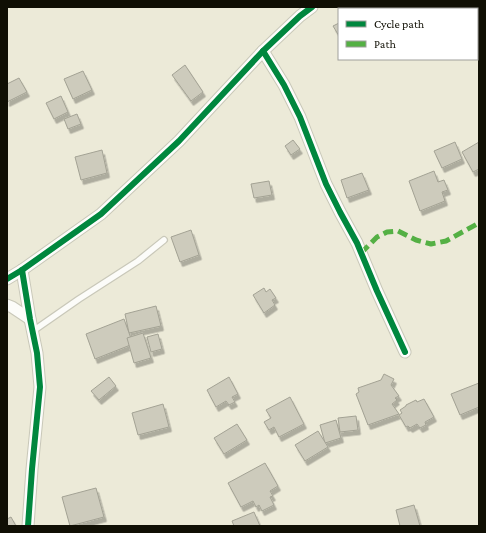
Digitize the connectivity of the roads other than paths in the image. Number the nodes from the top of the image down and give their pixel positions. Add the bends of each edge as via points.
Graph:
1 (312, 7) edge
2 (264, 51) junction
3 (164, 240) dead end
4 (22, 270) junction
5 (7, 279) edge
6 (7, 305) edge
7 (30, 319) junction
8 (33, 331) junction
9 (405, 352) dead end
10 (28, 526) edge

1 - 2 street
2 - 4 street via 179,141 101,214
2 - 9 street via 300,118 326,184 357,243
3 - 8 lane via 138,261
4 - 5 street
4 - 7 street
6 - 7 street
7 - 8 street
8 - 10 street via 40,387

